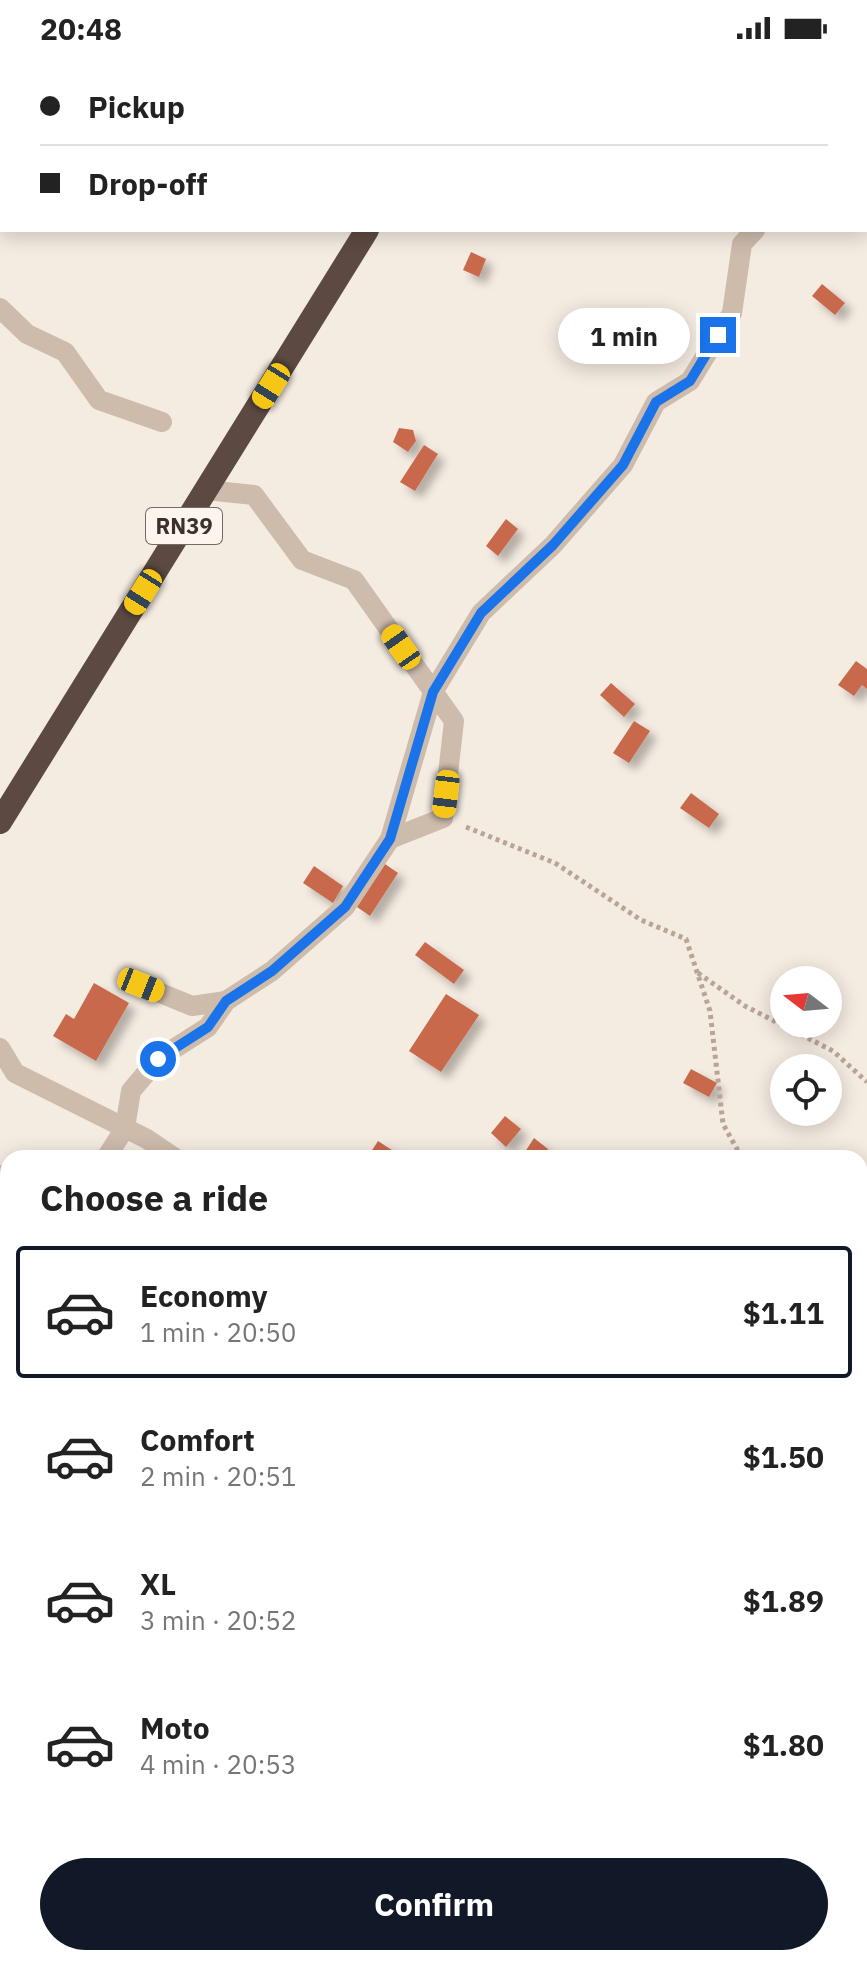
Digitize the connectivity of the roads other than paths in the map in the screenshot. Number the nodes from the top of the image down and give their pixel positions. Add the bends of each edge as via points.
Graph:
1 (366, 232) edge
2 (753, 232) edge
3 (0, 308) edge
4 (162, 422) dead end
5 (206, 490) junction
6 (433, 692) junction
7 (0, 822) edge
8 (390, 839) junction
9 (141, 985) dead end
10 (226, 1001) junction
11 (0, 1048) edge
12 (125, 1128) junction
13 (111, 1150) edge
14 (162, 1150) edge

1 - 5 highway, RN39
2 - 6 street via 742,244 732,313 690,381 656,402 623,465 553,545 481,613
3 - 4 street via 27,334 65,352 99,400
5 - 6 street via 254,495 302,560 354,580
5 - 7 highway, RN39
6 - 8 street
6 - 8 street via 454,721 443,818
8 - 10 street via 345,907 272,971
9 - 10 street via 192,1006
10 - 12 street via 208,1027 158,1059 131,1091
11 - 12 street via 15,1073
12 - 13 street
12 - 14 street

